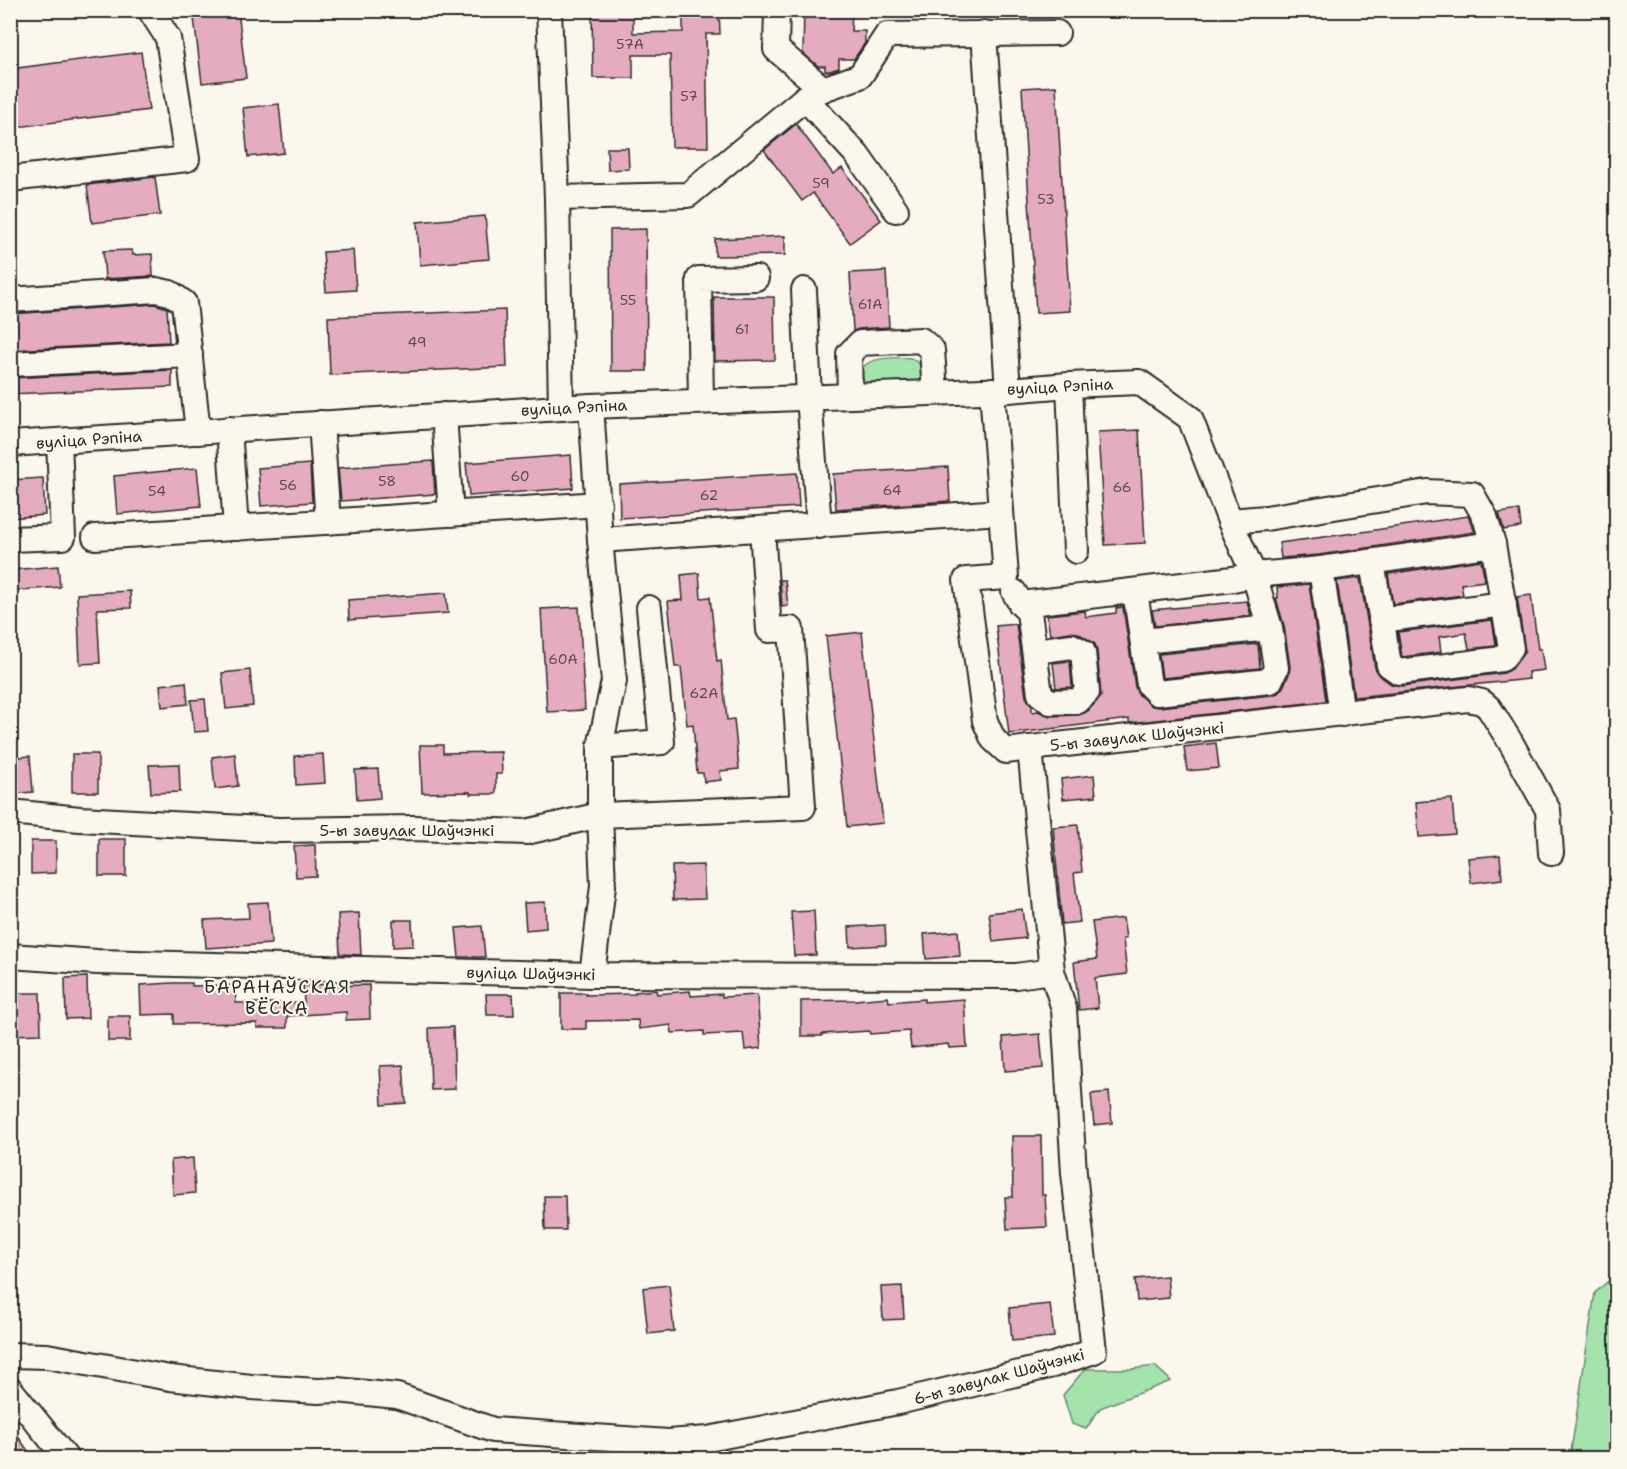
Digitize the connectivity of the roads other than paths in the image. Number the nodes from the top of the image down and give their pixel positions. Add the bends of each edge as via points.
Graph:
1 (150, 10) edge
2 (549, 10) edge
3 (777, 10) edge
4 (984, 33) junction
5 (1057, 33) dead end
6 (814, 93) junction
7 (10, 179) edge
8 (557, 198) junction
9 (896, 210) dead end
10 (756, 278) dead end
11 (804, 290) dead end
12 (10, 300) edge
13 (190, 355) junction
14 (10, 364) edge
15 (1070, 385) junction
16 (1000, 390) junction
17 (935, 392) junction
18 (850, 395) junction
19 (809, 397) junction
20 (701, 401) junction
21 (591, 406) junction
22 (561, 408) junction
23 (444, 415) junction
24 (321, 423) junction
25 (229, 429) junction
26 (198, 432) junction
27 (59, 441) junction
28 (10, 444) edge
29 (599, 504) junction
30 (1001, 512) junction
31 (451, 514) junction
32 (1230, 521) junction
33 (328, 522) junction
34 (819, 526) junction
35 (236, 528) junction
36 (762, 529) junction
37 (95, 537) dead end
38 (10, 539) edge
39 (600, 540) junction
40 (1493, 544) junction
41 (1076, 551) dead end
42 (1372, 562) junction
43 (1321, 569) junction
44 (1254, 575) junction
45 (1006, 577) junction
46 (1136, 591) junction
47 (1021, 604) junction
48 (1504, 604) junction
49 (649, 608) dead end
50 (1381, 620) junction
51 (1270, 628) junction
52 (1143, 641) junction
53 (1035, 651) dead end
54 (1342, 714) junction
55 (600, 747) junction
56 (1030, 748) junction
57 (10, 812) edge
58 (600, 815) junction
59 (1551, 853) dead end
60 (10, 956) edge
61 (1052, 971) junction
62 (592, 975) junction
63 (10, 1355) edge
64 (10, 1389) edge
65 (66, 1458) edge

1 - 7 street via 168,38 187,159
2 - 8 street
3 - 6 street via 776,49
4 - 5 street
4 - 6 street via 887,34 860,76
4 - 16 street
6 - 8 street via 688,195
6 - 9 street
8 - 22 street
10 - 20 street via 699,279
11 - 19 street
12 - 13 street via 170,293 184,303
13 - 14 street
13 - 26 street
15 - 16 street, вуліца Рэпіна
15 - 32 street, вуліца Рэпіна via 1139,382 1190,418
15 - 41 street
16 - 17 street, вуліца Рэпіна
16 - 30 street
17 - 18 street, вуліца Рэпіна
17 - 18 street via 932,350 921,340 860,343 849,354
18 - 19 street, вуліца Рэпіна
19 - 20 street, вуліца Рэпіна
19 - 34 street
20 - 21 street, вуліца Рэпіна
21 - 22 street, вуліца Рэпіна
21 - 29 street
22 - 23 street, вуліца Рэпіна
23 - 24 street, вуліца Рэпіна
23 - 31 street
24 - 25 street, вуліца Рэпіна
24 - 33 street
25 - 26 street, вуліца Рэпіна
25 - 35 street
26 - 27 street, вуліца Рэпіна
27 - 28 street, вуліца Рэпіна
27 - 38 street via 63,537
29 - 31 street
29 - 39 street
30 - 34 street
30 - 45 street
31 - 33 street
32 - 40 street via 1427,492 1472,494 1485,517
32 - 44 street
33 - 35 street
34 - 36 street
35 - 37 street
36 - 39 street
36 - 58 street, 5-ы завулак Шаўчэнкі via 769,630 791,628 803,807
39 - 55 street via 614,681
40 - 42 street
40 - 48 street
42 - 43 street
42 - 50 street
43 - 44 street
43 - 54 street
44 - 46 street
44 - 51 street
45 - 47 street
45 - 56 street via 966,580 985,721 993,739 1006,751
46 - 47 street
46 - 52 street
47 - 53 street via 1029,612
48 - 50 street
48 - 50 street via 1511,648 1502,659 1399,672 1389,665
49 - 55 street via 662,742
51 - 52 street
51 - 52 street via 1276,668 1270,681 1157,693 1149,685
54 - 56 street, 5-ы завулак Шаўчэнкі
54 - 59 street, 5-ы завулак Шаўчэнкі via 1468,699 1482,702 1511,743 1548,810
55 - 58 street
56 - 61 street, 5-ы завулак Шаўчэнкі
57 - 58 street, 5-ы завулак Шаўчэнкі via 279,830 414,828 526,832
58 - 62 street via 603,886
60 - 62 street, вуліца Шаўчэнкі via 97,962
61 - 62 street, вуліца Шаўчэнкі via 1016,976
61 - 63 street, 6-ы завулак Шаўчэнкі via 1064,1009 1074,1173 1094,1351 1053,1365 898,1402 708,1439 668,1442 493,1430 397,1396 251,1387 170,1378 46,1356
64 - 65 street

